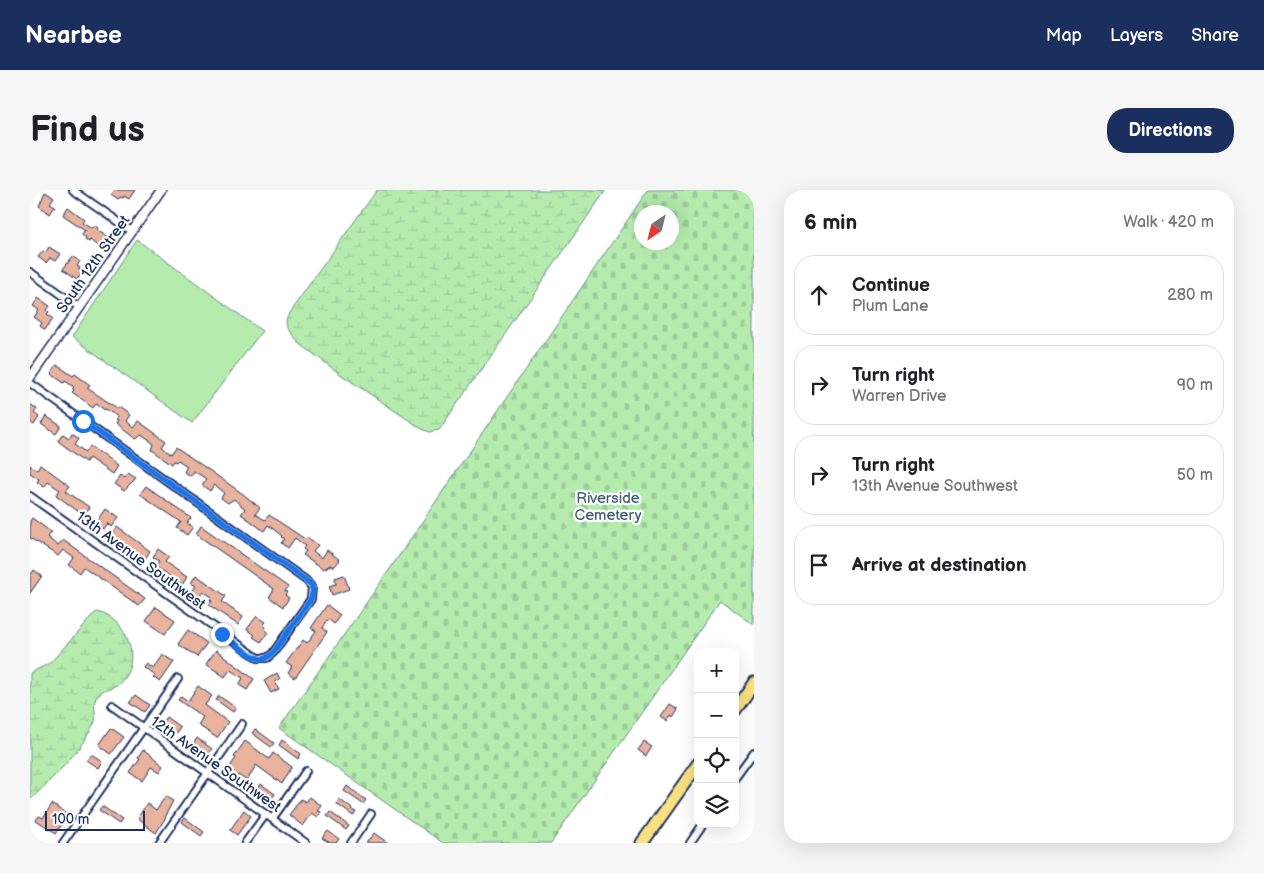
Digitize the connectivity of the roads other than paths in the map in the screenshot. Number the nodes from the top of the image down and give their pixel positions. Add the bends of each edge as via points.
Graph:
1 (73, 190) edge
2 (161, 190) edge
3 (132, 231) junction
4 (30, 272) edge
5 (80, 307) junction
6 (30, 378) edge
7 (30, 383) edge
8 (30, 496) edge
9 (178, 679) dead end
10 (754, 683) edge
11 (739, 704) edge
12 (112, 705) dead end
13 (242, 724) dead end
14 (143, 728) junction
15 (754, 752) edge
16 (694, 770) edge
17 (306, 771) dead end
18 (208, 773) junction
19 (739, 773) edge
20 (266, 814) junction
21 (371, 814) dead end
22 (272, 818) junction
23 (700, 828) edge
24 (63, 843) edge
25 (159, 843) edge
26 (245, 843) edge
27 (306, 843) edge
28 (351, 843) edge
29 (642, 843) edge
30 (690, 843) edge

1 - 3 street
2 - 3 street, South 12th Street
3 - 5 street, South 12th Street
4 - 5 street
5 - 6 street, South 12th Street
7 - 8 street, 13th Avenue Southwest via 307,581 312,587 311,599 273,653 263,659 254,657
9 - 14 street
10 - 11 highway
12 - 14 street, 12th Avenue Southwest
13 - 18 street
14 - 18 street, 12th Avenue Southwest
14 - 24 street
15 - 19 street
16 - 29 highway
17 - 22 street
18 - 20 street, 12th Avenue Southwest
18 - 25 street
20 - 22 street, 12th Avenue Southwest
20 - 26 street
21 - 28 street
22 - 27 street, 12th Avenue Southwest
23 - 30 street

